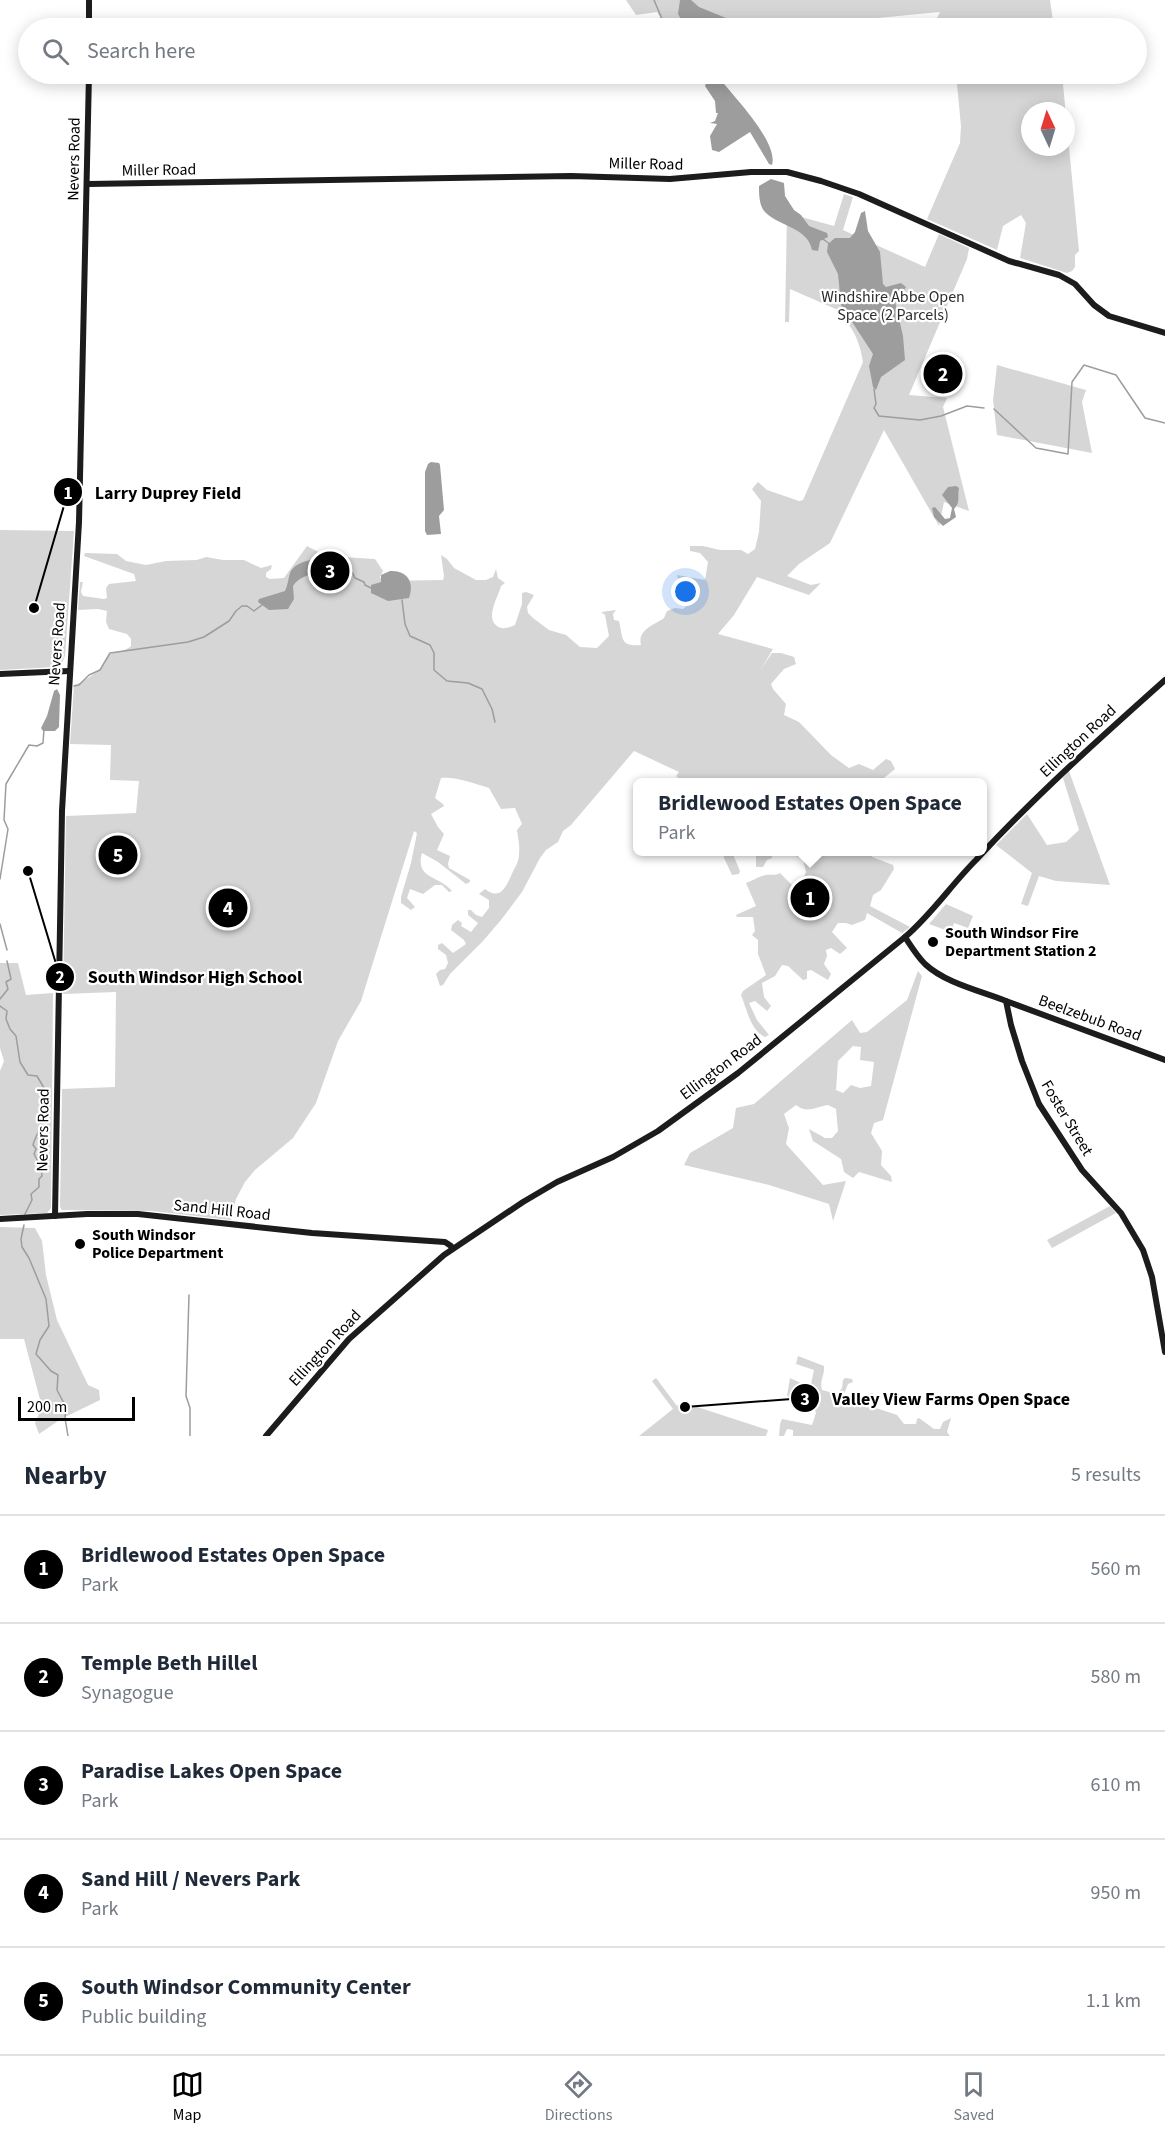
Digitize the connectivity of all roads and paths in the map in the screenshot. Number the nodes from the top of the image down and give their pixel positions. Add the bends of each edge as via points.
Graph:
1 (89, 0) edge
2 (89, 18) edge
3 (89, 84) edge
4 (88, 184) junction
5 (1165, 333) edge
6 (69, 671) junction
7 (0, 674) edge
8 (1165, 680) edge
9 (987, 848) edge
10 (979, 856) edge
11 (905, 937) junction
12 (1006, 1001) junction
13 (1165, 1060) edge
14 (55, 1216) junction
15 (0, 1219) edge
16 (452, 1249) junction
17 (1165, 1352) edge
18 (266, 1436) edge

1 - 2 street
3 - 4 street, Nevers Road
4 - 5 street, Miller Road via 571,176 670,179 773,170 859,194 1009,261 1067,279 1109,316
4 - 6 street, Nevers Road via 79,522
6 - 7 street
6 - 14 street, Nevers Road via 62,811
8 - 9 street, Ellington Road via 1097,739
10 - 11 street, Ellington Road via 924,921
11 - 12 street via 934,970
11 - 16 street, Ellington Road via 745,1067 658,1131 557,1182
12 - 13 street, Beelzebub Road
12 - 17 street, Foster Street via 1039,1104 1082,1170 1121,1213 1143,1250 1152,1277
14 - 15 street, Sand Hill Road
14 - 16 street, Sand Hill Road via 138,1214 441,1243
16 - 18 street, Ellington Road via 348,1339

